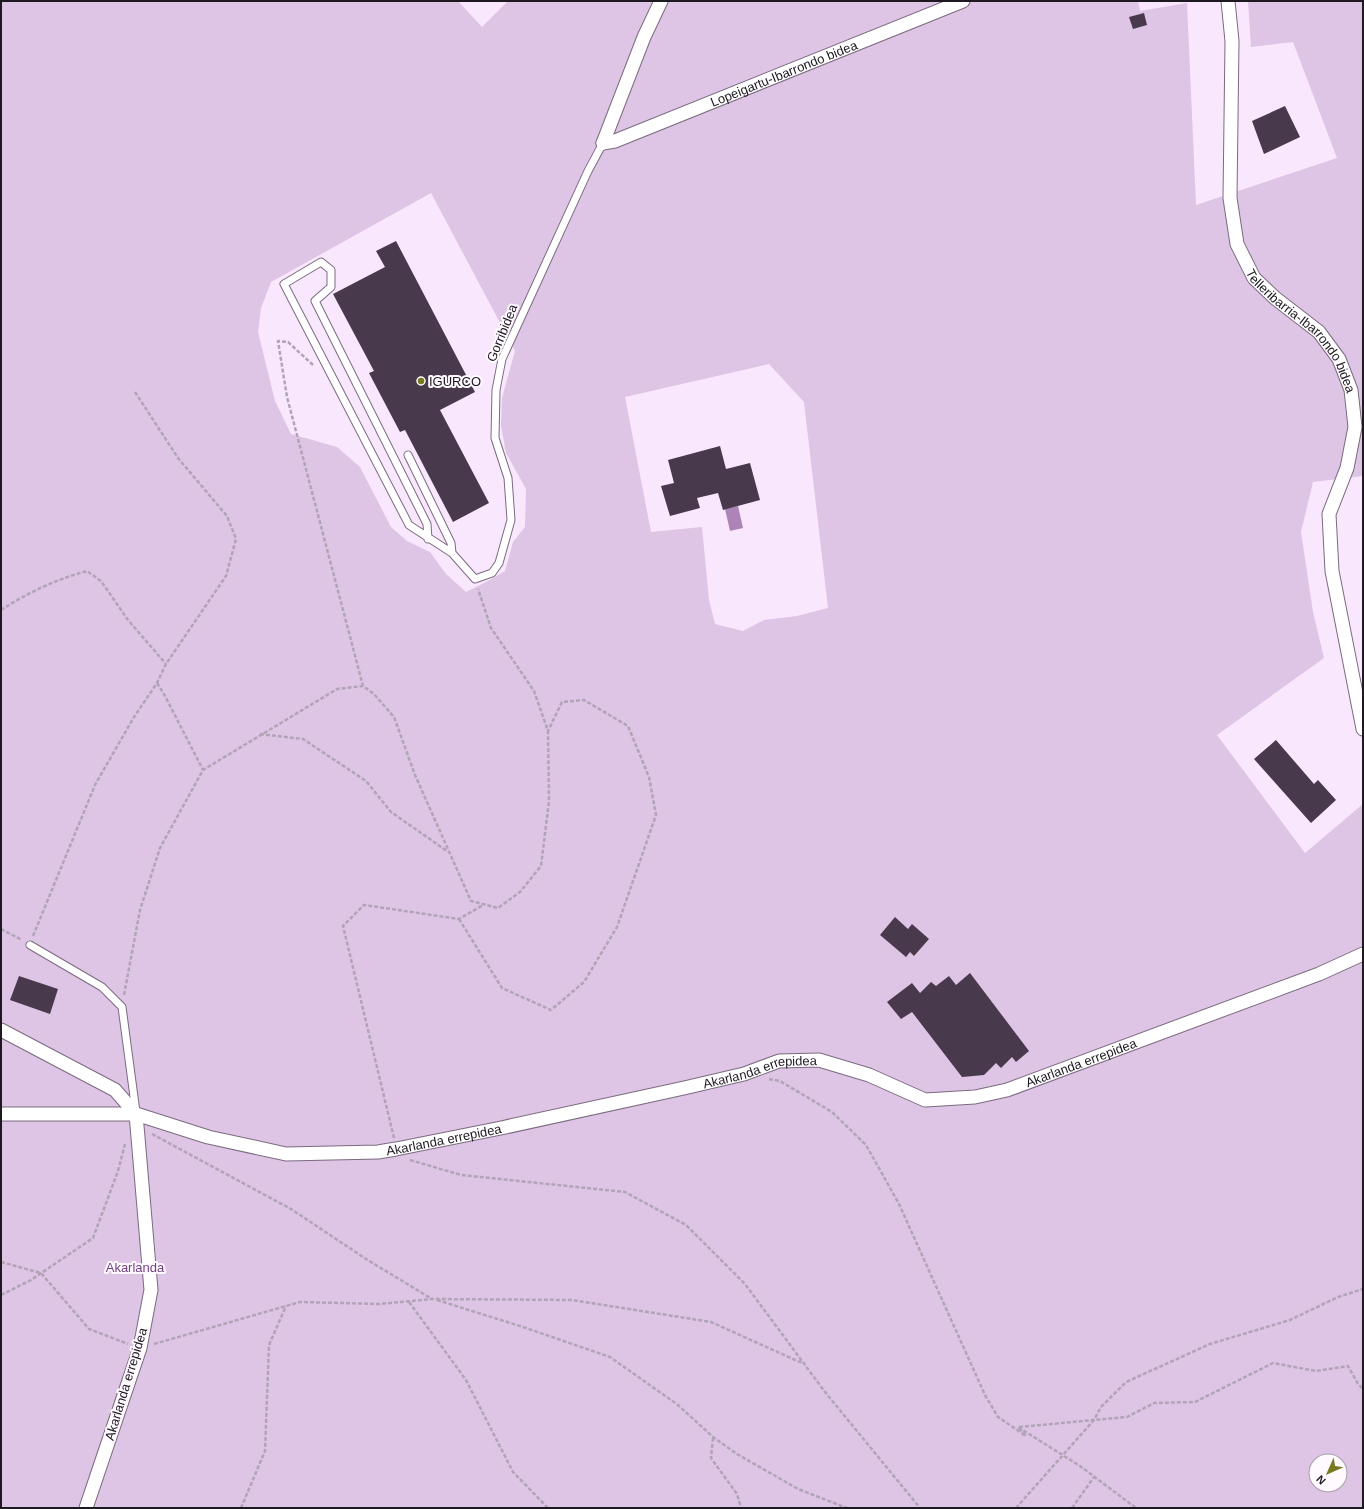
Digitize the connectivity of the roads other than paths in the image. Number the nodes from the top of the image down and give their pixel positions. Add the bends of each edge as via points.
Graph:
1 (661, 1) edge
2 (963, 1) edge
3 (1228, 1) edge
4 (603, 143) junction
5 (408, 455) dead end
6 (428, 539) junction
7 (452, 553) junction
8 (1363, 729) edge
9 (30, 945) road end
10 (1363, 954) edge
11 (1, 1030) edge
12 (1, 1114) edge
13 (136, 1114) junction
14 (86, 1508) edge

1 - 4 street via 644,37
2 - 4 street, Lopeigartu-Ibarrondo bidea via 615,141
3 - 8 street, Telleribarria-Ibarrondo bidea via 1232,41 1230,198 1237,244 1254,278 1319,332 1339,359 1351,390 1355,427 1347,468 1329,514 1332,571
4 - 7 lane, Gorribidea via 584,177 502,359 496,390 495,438 508,478 511,520 499,563 492,573 475,579
5 - 7 lane via 451,543
6 - 6 lane via 408,525 284,284 321,262 331,270 331,287 315,301 427,524
6 - 7 lane
9 - 13 lane via 102,987 122,1007
10 - 13 street, Akarlanda errepidea via 1319,974 1022,1085 975,1097 925,1100 869,1075 819,1060 779,1061 744,1074 684,1088 378,1152 286,1154 208,1137
11 - 13 street via 115,1090
12 - 13 street, Akarlanda errepidea
13 - 14 street, Akarlanda errepidea via 151,1290 140,1348

